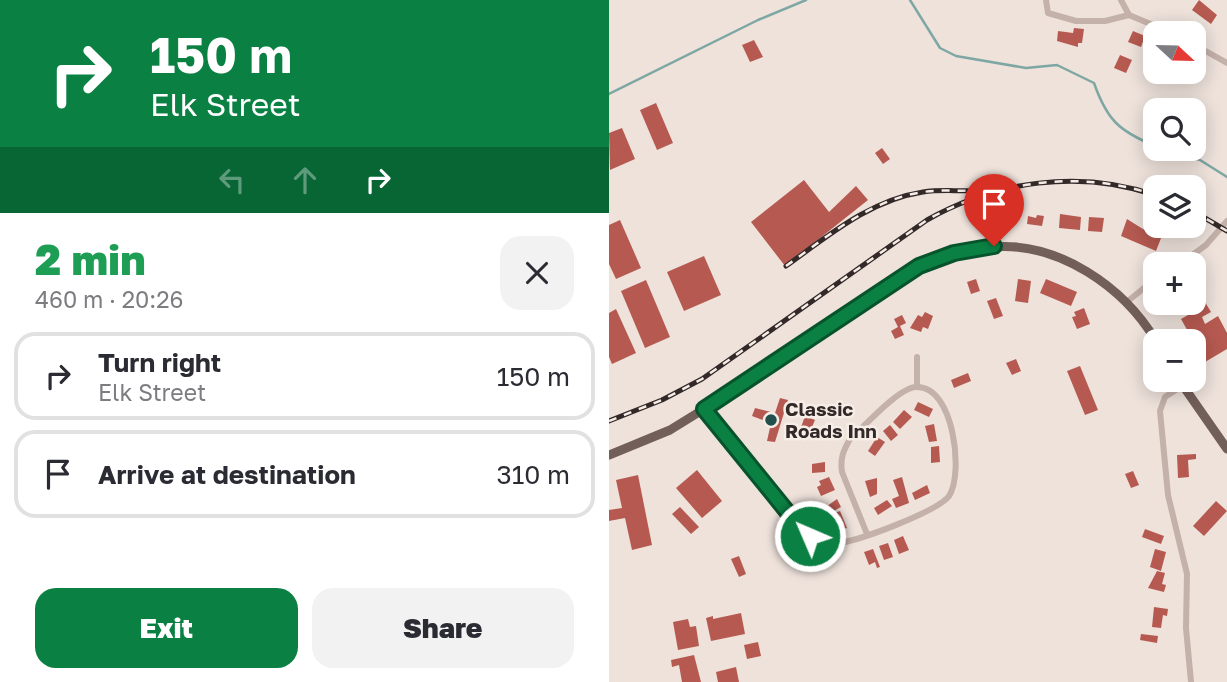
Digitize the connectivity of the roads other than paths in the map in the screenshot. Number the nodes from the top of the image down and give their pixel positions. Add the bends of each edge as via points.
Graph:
1 (1046, 0) edge
2 (1121, 0) edge
3 (1129, 15) junction
4 (1143, 21) edge
5 (1206, 51) edge
6 (1227, 63) edge
7 (1227, 221) edge
8 (1196, 252) edge
9 (1143, 289) edge
10 (1128, 301) junction
11 (1148, 329) edge
12 (917, 357) dead end
13 (917, 387) junction
14 (1171, 392) edge
15 (1187, 392) edge
16 (704, 409) junction
17 (1227, 449) edge
18 (609, 455) edge
19 (867, 534) junction
20 (1191, 682) edge

1 - 3 street via 1048,13 1076,20 1105,21
2 - 3 street
3 - 4 street
5 - 6 street
7 - 8 street
9 - 10 street
10 - 11 main road
10 - 16 main road via 1085,271 1038,250 994,246 954,253 919,266
12 - 13 street
13 - 19 street via 899,395 849,439 844,449 842,472
13 - 19 street via 936,394 948,414 953,486 935,508
14 - 20 street via 1160,411 1168,495 1187,574
15 - 17 main road
16 - 18 main road via 670,430
16 - 19 street via 810,536 833,543

